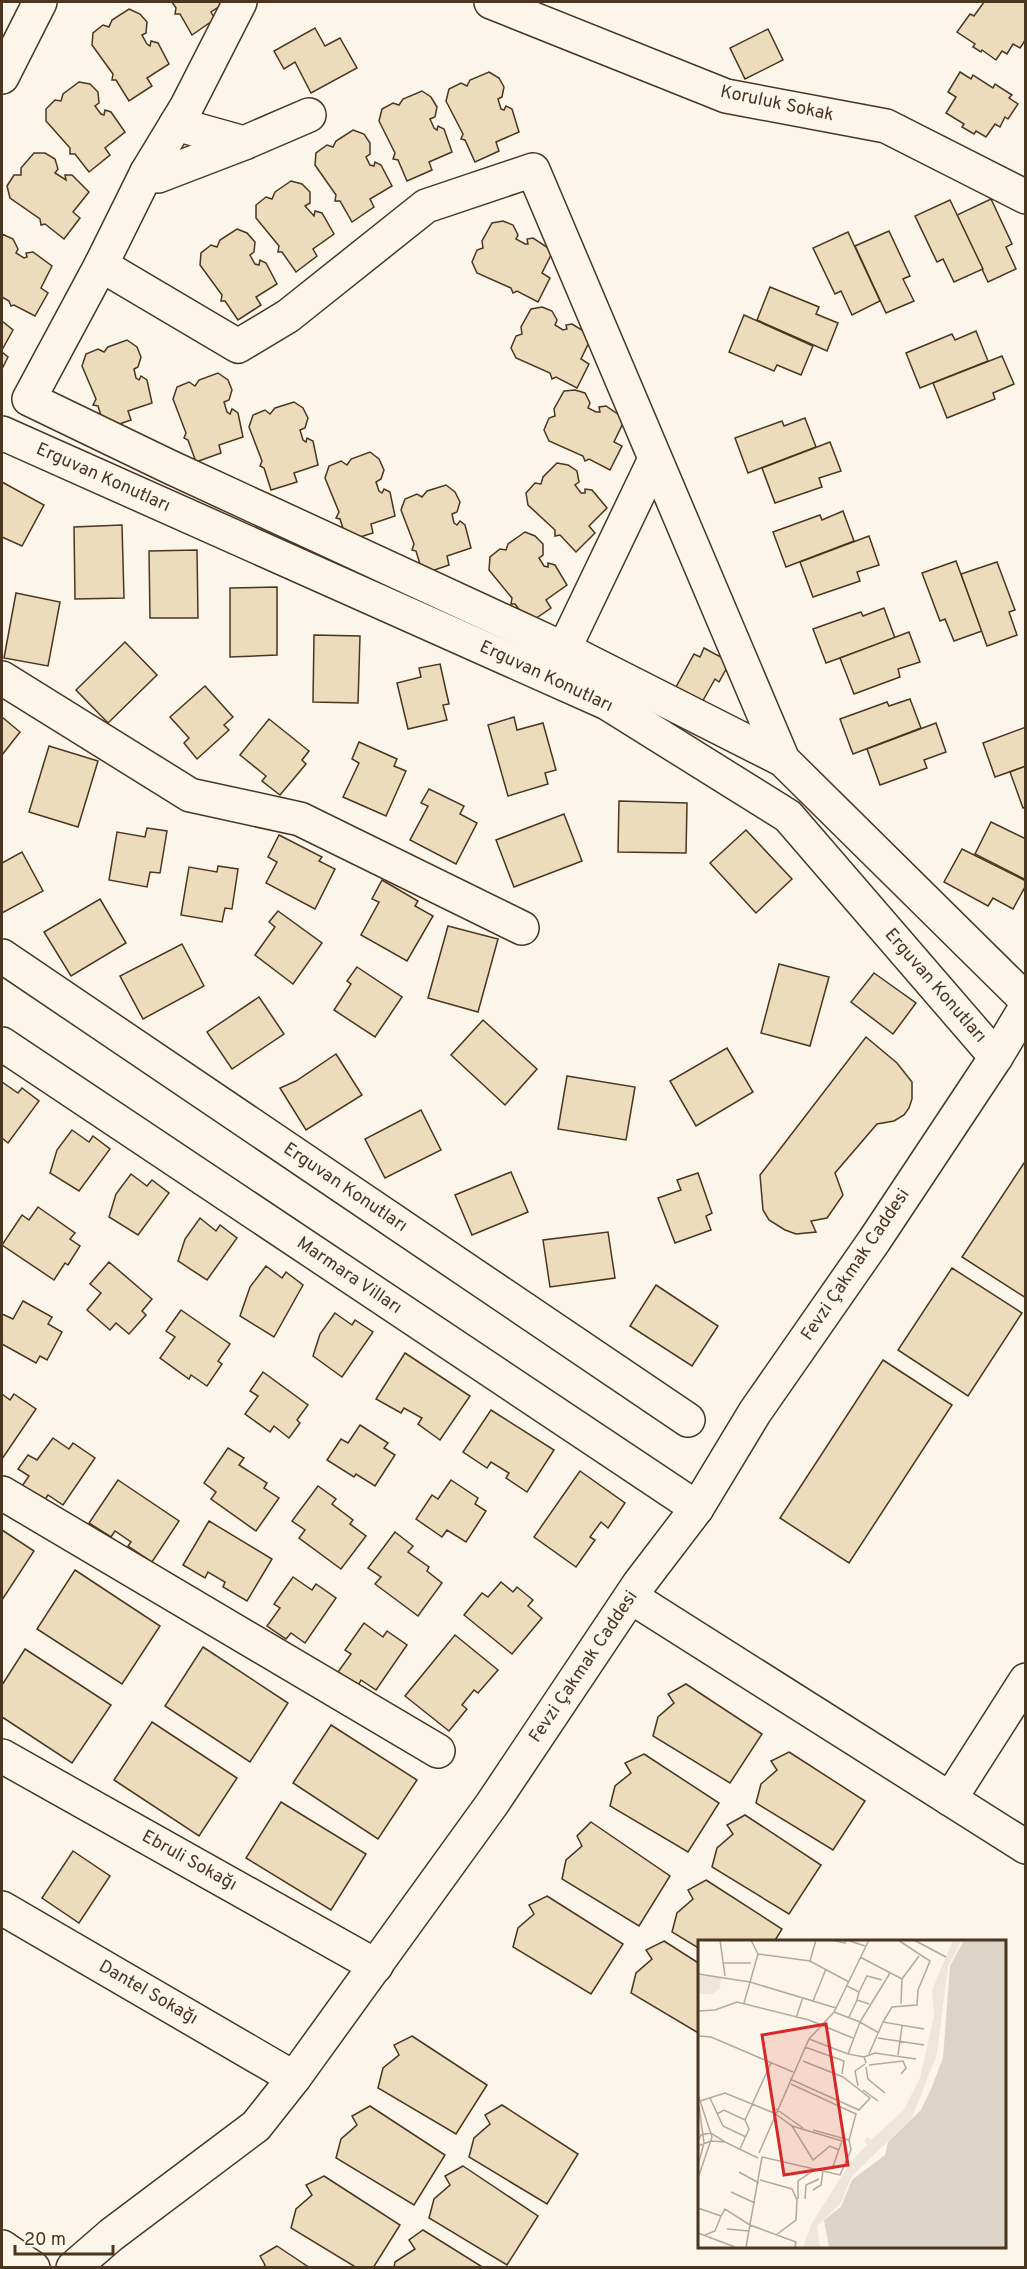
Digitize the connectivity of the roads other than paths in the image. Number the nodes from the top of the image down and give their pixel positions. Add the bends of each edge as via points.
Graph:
1 (40, 2) edge
2 (240, 2) edge
3 (491, 2) edge
4 (2, 77) edge
5 (309, 115) dead end
6 (176, 124) junction
7 (244, 143) junction
8 (147, 172) junction
9 (1026, 197) edge
10 (101, 265) junction
11 (2, 433) edge
12 (655, 459) junction
13 (564, 649) junction
14 (2, 678) edge
15 (783, 760) junction
16 (522, 928) dead end
17 (2, 956) edge
18 (1026, 1000) edge
19 (1026, 1007) edge
20 (2, 1044) edge
21 (996, 1057) junction
22 (688, 1420) dead end
23 (2, 1493) edge
24 (697, 1508) junction
25 (631, 1597) junction
26 (1026, 1680) edge
27 (438, 1751) dead end
28 (2, 1756) edge
29 (950, 1799) junction
30 (1026, 1847) edge
31 (2, 1908) edge
32 (376, 1966) junction
33 (294, 2078) junction
34 (2, 2247) edge
35 (33, 2268) edge
36 (73, 2268) edge

1 - 4 street
2 - 6 street
3 - 9 street, Koruluk Sokak via 726,96 886,126
5 - 7 street
6 - 7 street
6 - 8 street
7 - 8 street via 158,176
8 - 10 street
10 - 12 street via 238,346 288,316 426,207 532,170
10 - 13 street via 29,399
11 - 21 street, Erguvan Konutları via 607,703 788,816
12 - 13 street
12 - 15 street
13 - 15 street
14 - 16 street via 189,795 300,819
15 - 18 street
17 - 22 street, Erguvan Konutları
19 - 21 street, Fevzi Çakmak Caddesi
20 - 24 street, Marmara Vilları
21 - 24 street, Fevzi Çakmak Caddesi via 755,1412
23 - 27 street
24 - 25 street, Fevzi Çakmak Caddesi
25 - 29 street
25 - 32 street, Fevzi Çakmak Caddesi via 492,1804
26 - 29 street
28 - 32 street, Ebruli Sokağı
29 - 30 street
31 - 33 street, Dantel Sokağı
32 - 33 street, Fevzi Çakmak Caddesi
33 - 36 street, Fevzi Çakmak Caddesi via 256,2126
34 - 35 street

